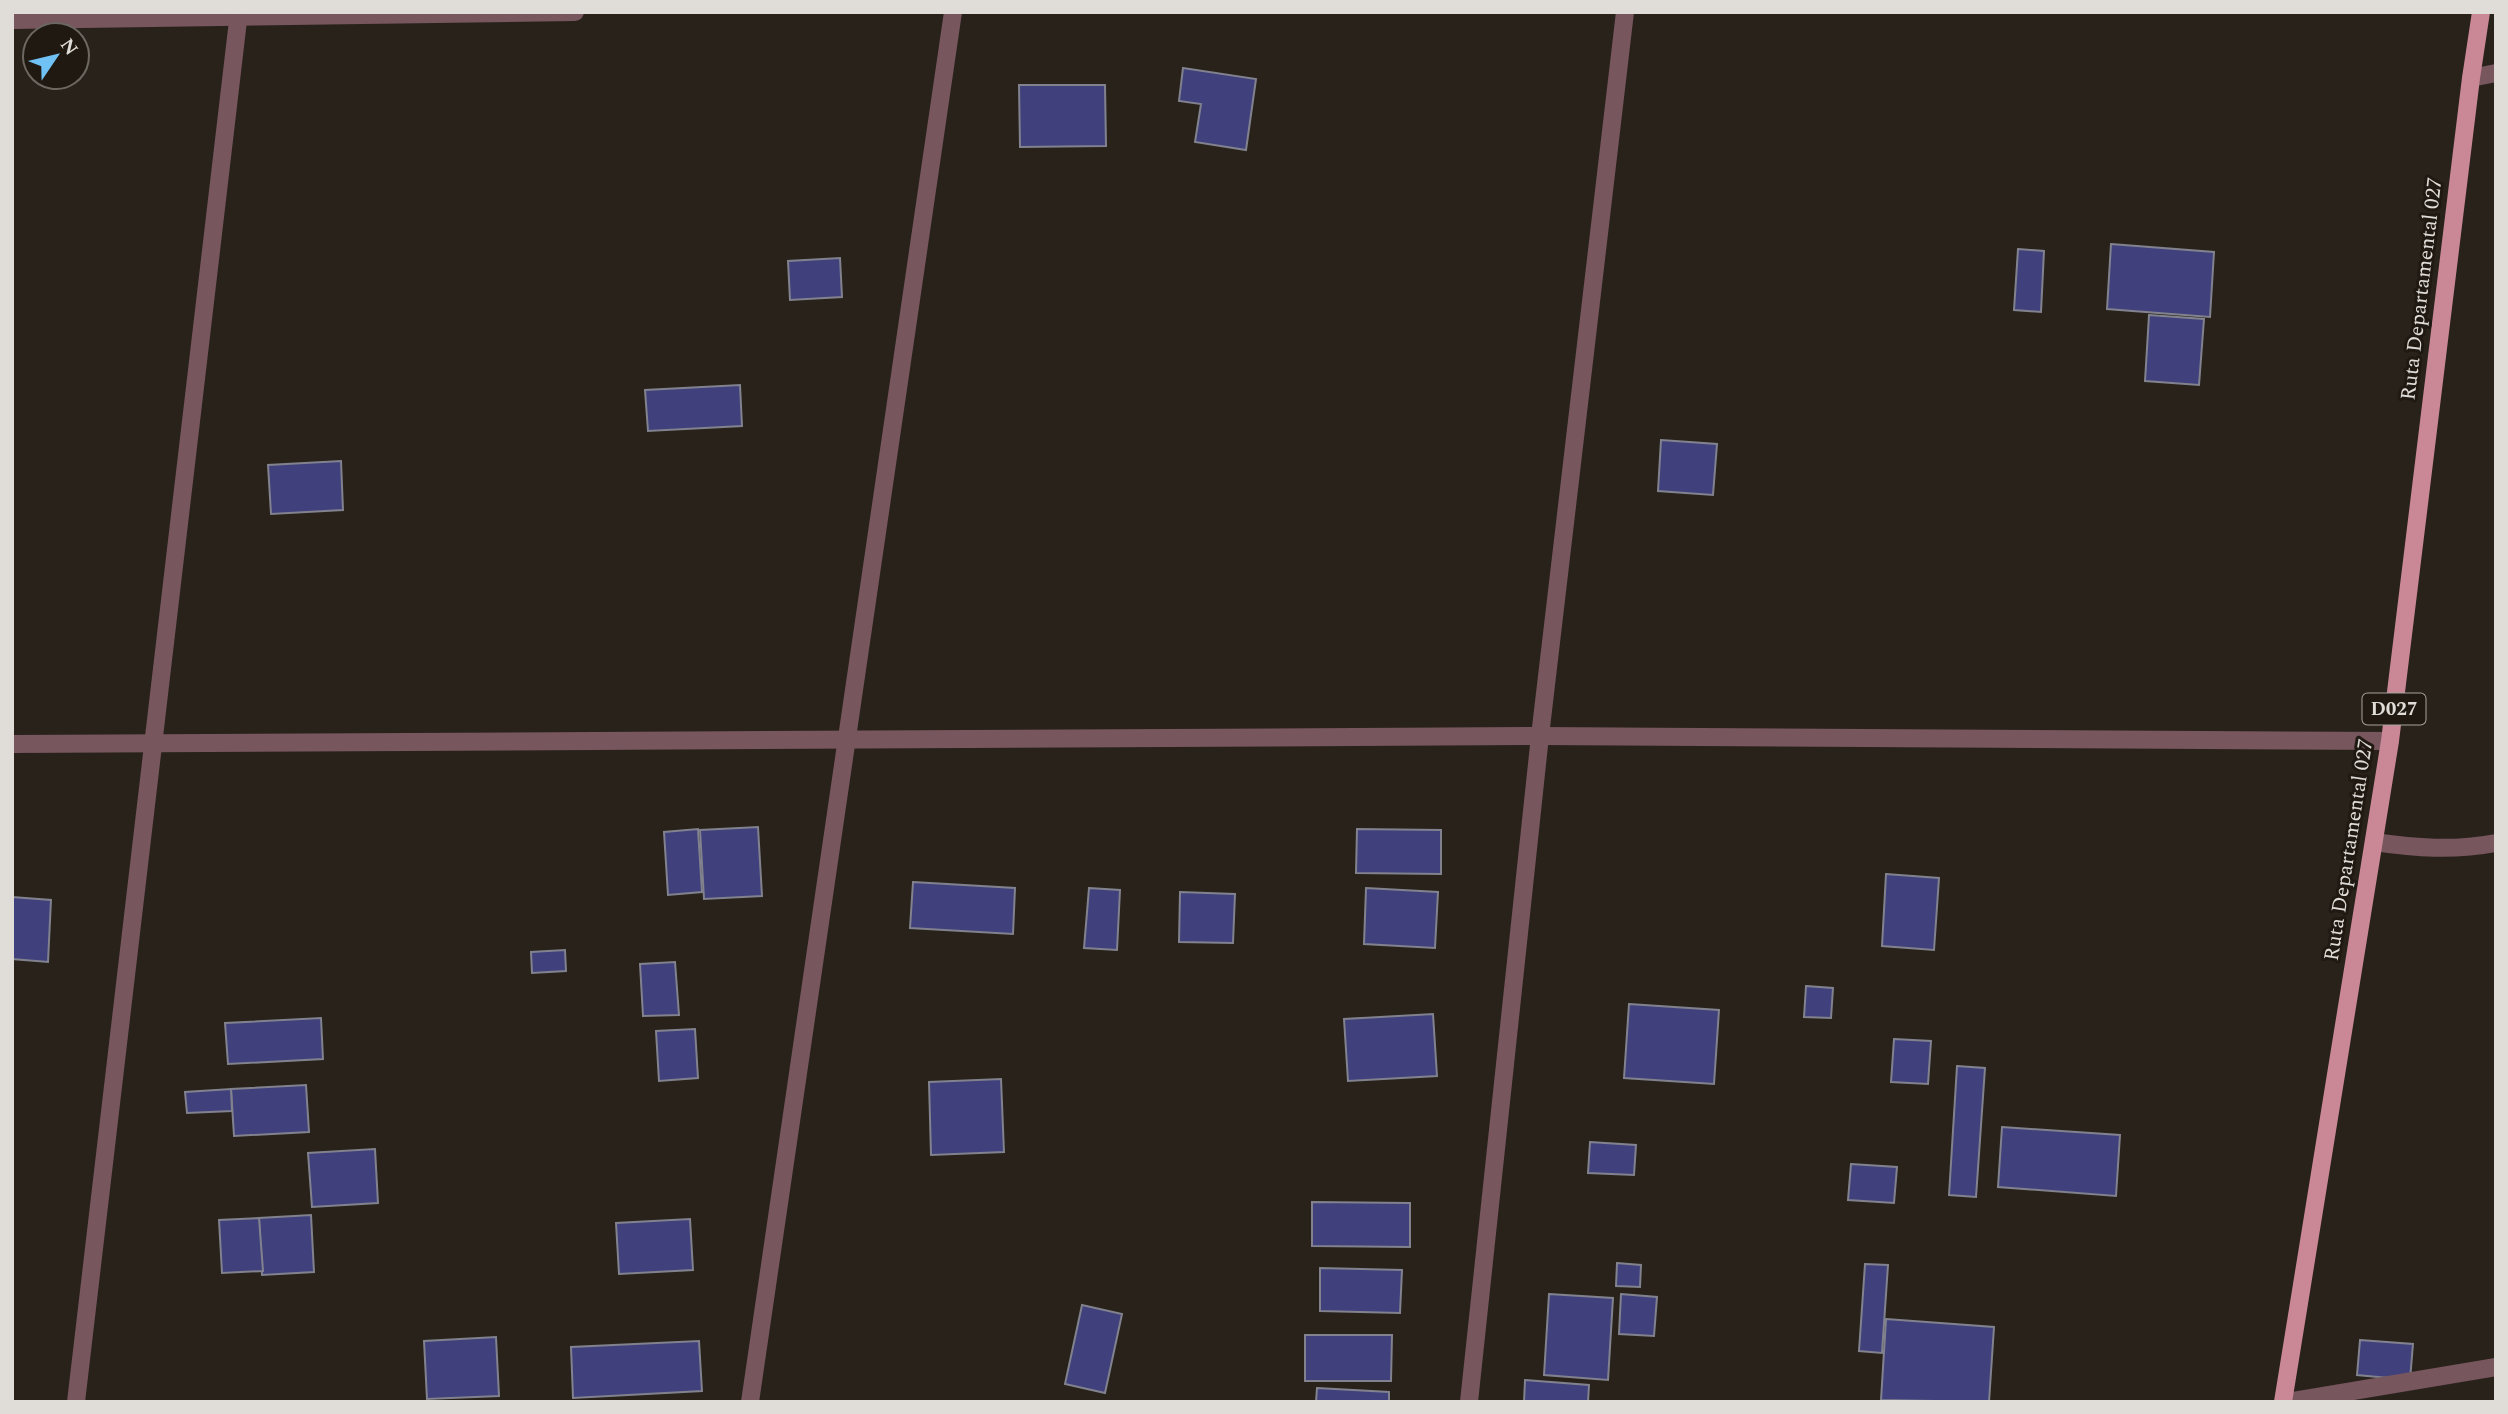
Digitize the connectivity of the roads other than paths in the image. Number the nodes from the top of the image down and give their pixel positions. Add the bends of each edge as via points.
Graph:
1 (575, 12) edge
2 (953, 12) edge
3 (1625, 12) edge
4 (2481, 12) edge
5 (240, 15) edge
6 (12, 20) edge
7 (2496, 73) edge
8 (2471, 78) junction
9 (1541, 736) junction
10 (846, 740) junction
11 (2390, 741) junction
12 (155, 743) junction
13 (12, 744) edge
14 (2374, 842) junction
15 (2496, 844) edge
16 (2496, 1367) edge
17 (76, 1402) edge
18 (750, 1402) edge
19 (1469, 1402) edge
20 (2285, 1402) edge

1 - 5 street
2 - 10 street
3 - 9 street
4 - 8 main road, Ruta Departamental 027 / D027
5 - 6 street
5 - 12 street
7 - 8 street
8 - 11 main road, Ruta Departamental 027 / D027
9 - 10 street
9 - 11 street
9 - 19 street
10 - 12 street
10 - 18 street
11 - 14 main road, Ruta Departamental 027 / D027
12 - 13 street
12 - 17 street
14 - 15 street via 2419,849
14 - 20 main road, Ruta Departamental 027 / D027
16 - 20 street

